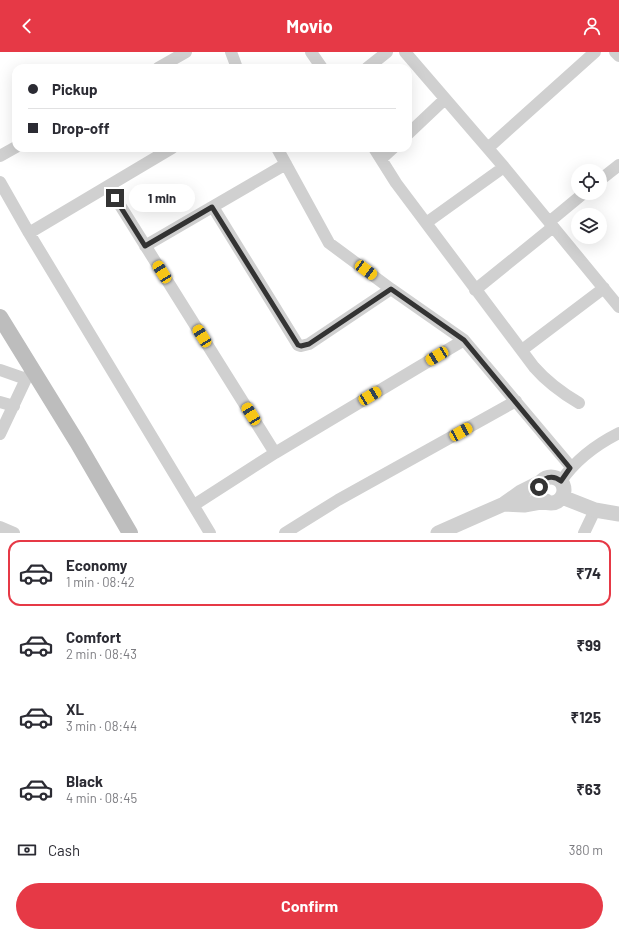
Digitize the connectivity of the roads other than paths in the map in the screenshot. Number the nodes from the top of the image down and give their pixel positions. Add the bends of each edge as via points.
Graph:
1 (186, 52) edge
2 (231, 52) edge
3 (311, 52) edge
4 (387, 52) edge
5 (405, 52) edge
6 (596, 52) edge
7 (615, 52) edge
8 (619, 56) edge
9 (165, 64) edge
10 (236, 64) edge
11 (319, 64) edge
12 (372, 64) edge
13 (446, 99) junction
14 (412, 130) edge
15 (488, 148) junction
16 (12, 150) edge
17 (165, 152) edge
18 (279, 152) edge
19 (377, 152) edge
20 (389, 152) edge
21 (0, 156) edge
22 (381, 159) junction
23 (286, 164) junction
24 (619, 165) edge
25 (504, 167) junction
26 (607, 174) edge
27 (0, 182) edge
28 (108, 186) junction
29 (577, 200) edge
30 (212, 207) junction
31 (426, 224) junction
32 (551, 224) junction
33 (29, 233) junction
34 (145, 246) junction
35 (604, 288) junction
36 (391, 289) junction
37 (475, 290) junction
38 (619, 307) edge
39 (0, 317) edge
40 (464, 340) junction
41 (522, 350) junction
42 (0, 370) edge
43 (30, 374) junction
44 (516, 401) junction
45 (0, 402) edge
46 (579, 403) dead end
47 (14, 406) junction
48 (0, 434) edge
49 (619, 434) edge
50 (275, 452) junction
51 (570, 468) junction
52 (561, 481) junction
53 (541, 482) junction
54 (562, 497) junction
55 (546, 501) junction
56 (504, 504) junction
57 (194, 505) junction
58 (595, 510) junction
59 (619, 514) edge
60 (0, 527) edge
61 (128, 531) edge
62 (14, 533) edge
63 (210, 533) edge
64 (285, 533) edge
65 (438, 533) edge
66 (584, 533) edge

1 - 9 street
2 - 10 street
3 - 11 street
4 - 12 street
5 - 13 street
6 - 15 street
7 - 8 street
13 - 14 street
13 - 15 street
15 - 25 street
16 - 21 street
17 - 28 street
18 - 23 street
19 - 22 street
20 - 22 street
22 - 31 street
23 - 30 street
23 - 36 street via 329,243
24 - 26 street
25 - 31 street
25 - 32 street
27 - 33 street
28 - 33 street
28 - 34 street
29 - 32 street
30 - 34 street
30 - 36 street via 298,345 309,344
31 - 37 street
32 - 35 street
32 - 37 street
33 - 57 street
34 - 50 street
35 - 38 street
35 - 41 street
36 - 40 street
37 - 41 street
39 - 43 main road
40 - 44 street
40 - 50 street
41 - 46 street via 541,375
42 - 43 street
43 - 47 street
43 - 61 main road
44 - 51 street
44 - 64 street via 338,500
45 - 47 street
47 - 48 street
49 - 51 street
50 - 57 street
51 - 52 street
52 - 53 street via 550,477
52 - 54 street via 564,487
53 - 55 street via 538,492
53 - 56 street via 520,492
54 - 55 street via 555,502
54 - 58 street
55 - 56 street via 524,505
56 - 65 street
57 - 63 street
58 - 59 street
58 - 66 street
60 - 62 street

